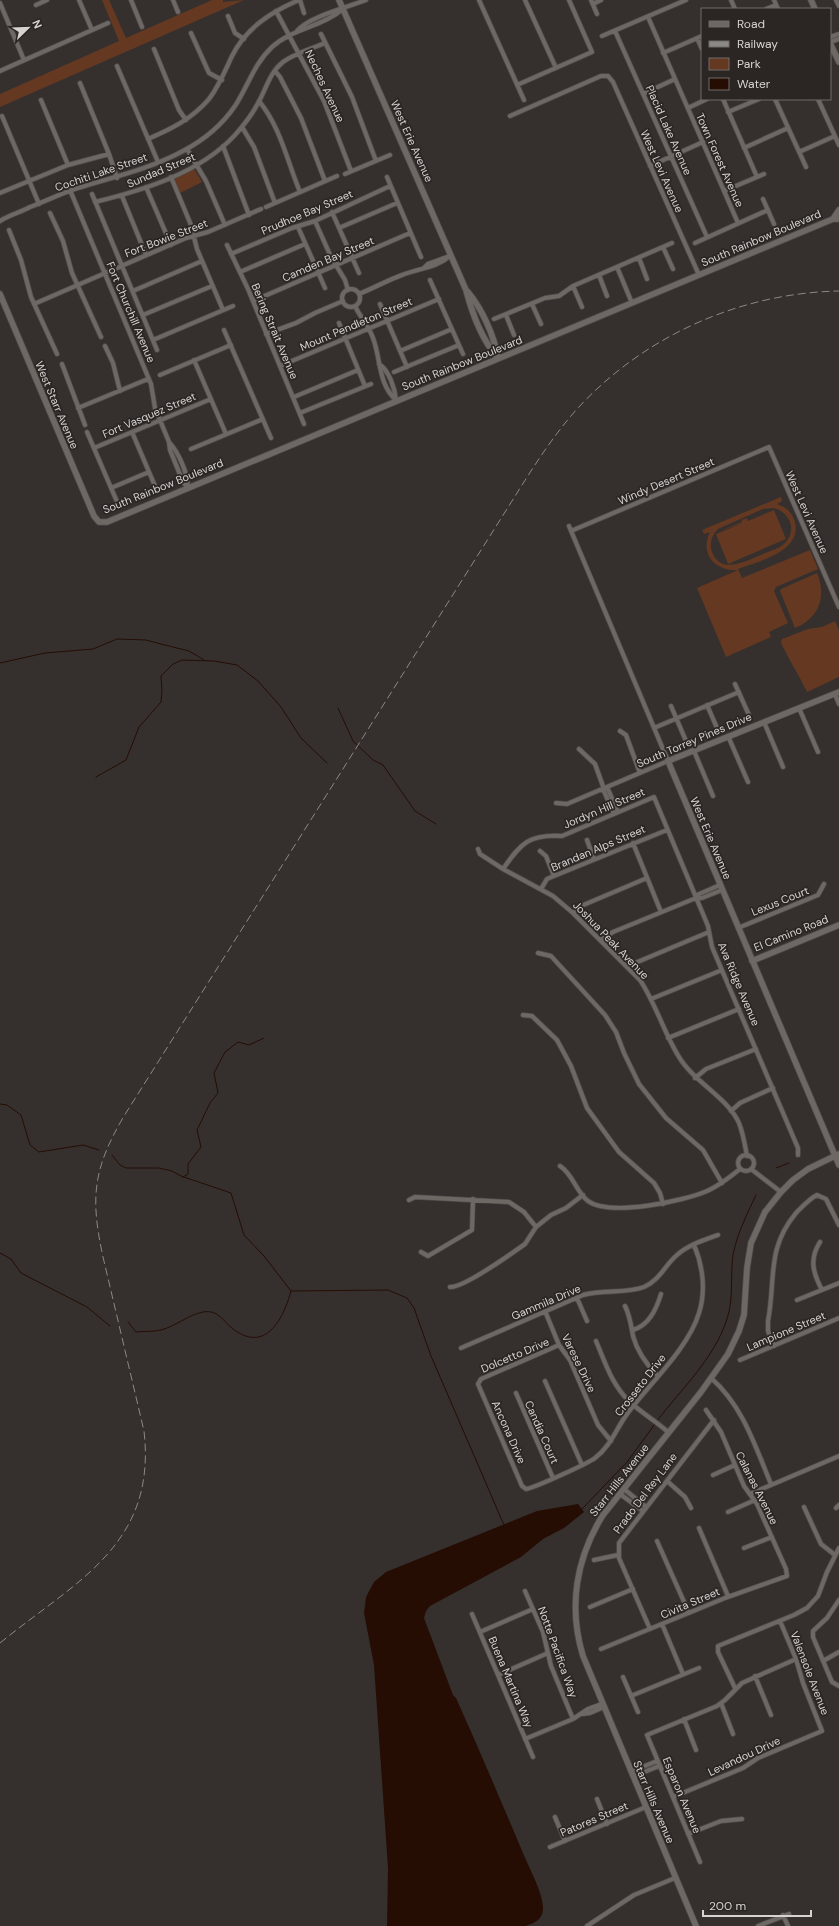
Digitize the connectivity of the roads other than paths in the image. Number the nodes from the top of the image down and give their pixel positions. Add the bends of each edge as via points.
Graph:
1 (47, 0) edge
2 (79, 0) edge
3 (131, 0) edge
4 (173, 0) edge
5 (299, 0) edge
6 (339, 0) edge
7 (366, 0) edge
8 (479, 0) edge
9 (525, 0) edge
10 (569, 0) edge
11 (601, 0) edge
12 (686, 0) edge
13 (774, 0) edge
14 (836, 0) edge
15 (592, 2) edge
16 (0, 3) edge
17 (36, 5) dead end
18 (839, 6) edge
19 (777, 7) edge
20 (343, 9) junction
21 (276, 11) junction
22 (178, 12) dead end
23 (304, 13) dead end
24 (597, 14) dead end
25 (228, 16) dead end
26 (648, 17) junction
27 (108, 23) dead end
28 (142, 27) dead end
29 (92, 30) junction
30 (615, 31) junction
31 (191, 33) dead end
32 (321, 34) dead end
33 (290, 35) junction
34 (602, 36) dead end
35 (700, 37) edge
36 (244, 39) junction
37 (325, 43) junction
38 (831, 44) edge
39 (154, 49) dead end
40 (663, 53) junction
41 (300, 54) junction
42 (24, 60) junction
43 (839, 62) edge
44 (117, 66) dead end
45 (556, 68) junction
46 (0, 71) edge
47 (275, 71) junction
48 (675, 79) junction
49 (222, 80) junction
50 (80, 82) dead end
51 (517, 85) junction
52 (643, 94) junction
53 (41, 100) dead end
54 (524, 100) dead end
55 (705, 100) edge
56 (722, 100) edge
57 (757, 100) edge
58 (775, 100) edge
59 (818, 100) edge
60 (259, 101) junction
61 (688, 108) junction
62 (728, 112) junction
63 (2, 116) dead end
64 (510, 116) dead end
65 (186, 120) junction
66 (242, 127) junction
67 (788, 128) junction
68 (835, 136) junction
69 (148, 139) junction
70 (703, 142) junction
71 (839, 145) edge
72 (223, 146) junction
73 (744, 148) junction
74 (187, 149) junction
75 (799, 152) junction
76 (109, 154) junction
77 (390, 155) dead end
78 (671, 156) junction
79 (376, 161) junction
80 (158, 162) junction
81 (68, 165) junction
82 (196, 165) junction
83 (650, 166) junction
84 (806, 167) dead end
85 (351, 171) junction
86 (345, 174) dead end
87 (764, 174) dead end
88 (337, 176) dead end
89 (170, 177) junction
90 (386, 177) dead end
91 (757, 177) junction
92 (117, 178) junction
93 (29, 181) junction
94 (325, 181) junction
95 (390, 186) junction
96 (146, 188) junction
97 (70, 190) junction
98 (300, 192) junction
99 (724, 192) junction
100 (0, 193) edge
101 (92, 194) dead end
102 (122, 196) junction
103 (763, 199) dead end
104 (95, 202) junction
105 (397, 202) junction
106 (275, 203) junction
107 (39, 204) junction
108 (266, 207) dead end
109 (261, 210) dead end
110 (768, 210) junction
111 (839, 210) edge
112 (332, 212) junction
113 (50, 213) dead end
114 (249, 215) junction
115 (836, 219) edge
116 (0, 220) edge
117 (315, 221) junction
118 (738, 223) junction
119 (774, 224) dead end
120 (225, 225) junction
121 (298, 226) junction
122 (339, 228) junction
123 (9, 230) dead end
124 (410, 233) junction
125 (194, 236) junction
126 (707, 237) junction
127 (672, 243) dead end
128 (695, 243) dead end
129 (305, 244) junction
130 (171, 245) junction
131 (227, 245) dead end
132 (663, 247) junction
133 (232, 254) junction
134 (146, 255) junction
135 (451, 255) junction
136 (421, 257) dead end
137 (352, 258) junction
138 (639, 258) junction
139 (202, 261) junction
140 (122, 265) junction
141 (336, 265) junction
142 (617, 267) junction
143 (673, 269) dead end
144 (240, 272) junction
145 (104, 273) junction
146 (318, 273) junction
147 (359, 273) dead end
148 (599, 275) junction
149 (699, 275) junction
150 (647, 279) dead end
151 (430, 280) dead end
152 (77, 285) junction
153 (212, 286) junction
154 (573, 286) junction
155 (325, 288) dead end
156 (348, 290) junction
157 (132, 291) junction
158 (0, 294) edge
159 (359, 294) junction
160 (607, 296) dead end
161 (439, 299) junction
162 (252, 301) junction
163 (343, 301) junction
164 (632, 303) junction
165 (34, 304) junction
166 (380, 304) dead end
167 (532, 304) junction
168 (233, 306) dead end
169 (355, 306) junction
170 (582, 308) dead end
171 (223, 310) junction
172 (506, 315) junction
173 (143, 316) junction
174 (494, 319) dead end
175 (387, 321) junction
176 (339, 323) dead end
177 (541, 324) dead end
178 (369, 329) junction
179 (452, 329) junction
180 (224, 330) dead end
181 (266, 334) junction
182 (514, 335) dead end
183 (101, 336) dead end
184 (345, 339) junction
185 (153, 340) junction
186 (231, 345) junction
187 (459, 345) junction
188 (105, 346) dead end
189 (157, 350) dead end
190 (400, 351) junction
191 (57, 354) dead end
192 (463, 354) dead end
193 (498, 358) junction
194 (194, 360) junction
195 (62, 364) dead end
196 (280, 366) junction
197 (407, 367) junction
198 (358, 370) junction
199 (394, 372) dead end
200 (160, 375) dead end
201 (148, 379) junction
202 (371, 384) dead end
203 (365, 386) junction
204 (120, 391) junction
205 (294, 397) junction
206 (211, 399) junction
207 (396, 400) junction
208 (78, 408) junction
209 (300, 413) junction
210 (263, 419) junction
211 (160, 420) junction
212 (304, 424) dead end
213 (85, 425) dead end
214 (87, 432) dead end
215 (132, 432) junction
216 (226, 434) junction
217 (271, 438) dead end
218 (769, 447) joint
219 (94, 448) junction
220 (191, 449) dead end
221 (149, 472) junction
222 (155, 486) dead end
223 (111, 488) junction
224 (188, 488) junction
225 (118, 504) dead end
226 (98, 522) joint
227 (569, 526) dead end
228 (571, 531) junction
229 (839, 607) edge
230 (735, 684) dead end
231 (739, 692) junction
232 (837, 693) edge
233 (839, 704) edge
234 (708, 705) junction
235 (671, 706) dead end
236 (800, 708) junction
237 (748, 715) dead end
238 (677, 719) junction
239 (764, 722) junction
240 (654, 728) junction
241 (717, 728) dead end
242 (620, 731) dead end
243 (728, 736) junction
244 (686, 741) dead end
245 (579, 749) dead end
246 (694, 751) junction
247 (818, 752) dead end
248 (668, 761) junction
249 (783, 767) dead end
250 (640, 773) junction
251 (748, 782) dead end
252 (605, 788) junction
253 (713, 796) dead end
254 (654, 797) joint
255 (556, 803) dead end
256 (616, 813) junction
257 (667, 830) junction
258 (587, 840) dead end
259 (633, 843) junction
260 (478, 849) dead end
261 (540, 851) dead end
262 (594, 859) junction
263 (503, 869) junction
264 (554, 876) junction
265 (648, 878) junction
266 (824, 884) dead end
267 (721, 887) junction
268 (541, 889) junction
269 (696, 898) junction
270 (573, 912) junction
271 (662, 912) junction
272 (839, 925) edge
273 (738, 928) junction
274 (709, 932) junction
275 (601, 940) junction
276 (538, 953) dead end
277 (752, 961) junction
278 (629, 969) junction
279 (722, 970) junction
280 (651, 999) junction
281 (739, 1009) junction
282 (523, 1015) dead end
283 (668, 1038) junction
284 (756, 1049) junction
285 (695, 1078) junction
286 (773, 1088) junction
287 (731, 1111) junction
288 (798, 1155) dead end
289 (747, 1156) junction
290 (838, 1156) edge
291 (560, 1166) dead end
292 (839, 1166) edge
293 (740, 1169) junction
294 (751, 1169) junction
295 (722, 1182) junction
296 (780, 1192) junction
297 (583, 1195) junction
298 (473, 1199) junction
299 (409, 1200) dead end
300 (663, 1204) junction
301 (839, 1225) edge
302 (536, 1227) junction
303 (718, 1234) dead end
304 (820, 1242) dead end
305 (694, 1245) junction
306 (421, 1252) dead end
307 (839, 1283) edge
308 (450, 1287) dead end
309 (822, 1290) junction
310 (660, 1294) dead end
311 (577, 1298) junction
312 (798, 1300) dead end
313 (625, 1306) dead end
314 (545, 1311) junction
315 (839, 1318) edge
316 (588, 1321) dead end
317 (633, 1330) junction
318 (596, 1341) dead end
319 (559, 1345) junction
320 (774, 1346) junction
321 (461, 1348) dead end
322 (740, 1360) dead end
323 (658, 1376) junction
324 (711, 1378) junction
325 (545, 1380) dead end
326 (478, 1382) joint
327 (516, 1393) dead end
328 (634, 1405) junction
329 (706, 1410) dead end
330 (714, 1420) junction
331 (668, 1432) junction
332 (611, 1441) junction
333 (839, 1456) edge
334 (582, 1465) junction
335 (735, 1466) junction
336 (713, 1475) dead end
337 (553, 1478) junction
338 (667, 1481) junction
339 (771, 1484) junction
340 (525, 1489) joint
341 (622, 1491) junction
342 (750, 1494) junction
343 (754, 1500) junction
344 (646, 1507) junction
345 (804, 1507) dead end
346 (691, 1508) dead end
347 (643, 1512) junction
348 (728, 1512) dead end
349 (699, 1528) dead end
350 (772, 1537) junction
351 (657, 1541) dead end
352 (744, 1548) dead end
353 (839, 1548) edge
354 (618, 1555) junction
355 (835, 1555) junction
356 (594, 1560) dead end
357 (787, 1576) joint
358 (633, 1589) junction
359 (526, 1591) dead end
360 (728, 1596) junction
361 (839, 1600) edge
362 (590, 1607) dead end
363 (534, 1609) junction
364 (689, 1613) junction
365 (472, 1614) dead end
366 (780, 1621) junction
367 (662, 1624) junction
368 (650, 1629) junction
369 (480, 1632) junction
370 (601, 1650) dead end
371 (839, 1652) edge
372 (548, 1653) junction
373 (796, 1659) junction
374 (823, 1661) junction
375 (699, 1668) dead end
376 (498, 1674) junction
377 (683, 1674) junction
378 (755, 1676) junction
379 (623, 1677) dead end
380 (839, 1686) edge
381 (735, 1688) junction
382 (631, 1696) junction
383 (721, 1703) junction
384 (603, 1706) junction
385 (638, 1712) dead end
386 (771, 1715) dead end
387 (573, 1719) junction
388 (684, 1719) junction
389 (822, 1731) joint
390 (733, 1734) dead end
391 (525, 1739) junction
392 (696, 1750) dead end
393 (533, 1757) dead end
394 (657, 1761) junction
395 (659, 1766) junction
396 (632, 1775) junction
397 (672, 1796) junction
398 (597, 1800) dead end
399 (646, 1807) junction
400 (555, 1817) dead end
401 (742, 1819) dead end
402 (607, 1824) junction
403 (688, 1834) junction
404 (565, 1841) junction
405 (550, 1848) dead end
406 (700, 1862) dead end
407 (675, 1878) junction
408 (789, 1914) dead end
409 (783, 1916) junction
410 (587, 1926) edge
411 (696, 1926) edge
412 (758, 1926) edge
413 (788, 1926) edge

1 - 17 street
2 - 29 street
3 - 28 street
4 - 22 street
5 - 21 street
5 - 23 street
6 - 20 street, West Erie Avenue
7 - 20 street, Cochiti Lake Street
8 - 51 street
9 - 45 street
10 - 45 street via 592,52
11 - 15 street
12 - 26 street
13 - 19 street
14 - 18 street
15 - 24 street
16 - 42 street
20 - 33 street, Cochiti Lake Street via 336,16
20 - 135 street, West Erie Avenue
21 - 33 street, Neches Avenue
21 - 36 street via 257,24
25 - 36 street via 235,33
26 - 30 street
26 - 40 street, Town Forest Avenue
27 - 29 street
29 - 42 street
30 - 34 street
30 - 52 street, Placid Lake Avenue
31 - 49 street via 209,73
32 - 37 street
33 - 41 street, Neches Avenue
33 - 74 street, Cochiti Lake Street via 272,48 258,63 227,117 207,136
35 - 40 street
36 - 49 street via 233,55
37 - 41 street, Sundad Street
37 - 79 street via 352,97
38 - 43 street
39 - 65 street via 179,110
40 - 48 street, Town Forest Avenue
41 - 47 street, Sundad Street via 289,58
41 - 85 street, Neches Avenue via 327,109
42 - 46 street
44 - 69 street
45 - 51 street
47 - 60 street, Sundad Street
47 - 94 street via 301,118
48 - 52 street
48 - 61 street, Town Forest Avenue
49 - 65 street via 209,99
50 - 76 street
51 - 54 street
52 - 78 street, Placid Lake Avenue
53 - 81 street
55 - 61 street
56 - 62 street
57 - 62 street
58 - 67 street
59 - 68 street
60 - 66 street, Sundad Street
60 - 98 street via 267,110 280,135
61 - 70 street, Town Forest Avenue
62 - 73 street
63 - 93 street
64 - 83 street, West Levi Avenue via 601,76 608,76
65 - 69 street
66 - 72 street, Sundad Street
66 - 106 street via 252,143
67 - 73 street
67 - 75 street
68 - 71 street
68 - 75 street
69 - 80 street
70 - 78 street
70 - 99 street, Town Forest Avenue
72 - 82 street, Sundad Street
72 - 114 street
73 - 91 street
74 - 80 street, Cochiti Lake Street
74 - 82 street
75 - 84 street
76 - 81 street
76 - 92 street
77 - 79 street
78 - 83 street
78 - 126 street, Placid Lake Avenue
79 - 85 street
80 - 92 street, Cochiti Lake Street
81 - 93 street
82 - 89 street, Sundad Street
82 - 120 street via 206,181
83 - 149 street, West Levi Avenue
85 - 86 street
87 - 91 street
88 - 94 street
89 - 96 street, Sundad Street
89 - 125 street
90 - 95 street
91 - 99 street
92 - 97 street, Cochiti Lake Street
93 - 100 street
93 - 107 street
94 - 98 street
95 - 105 street
95 - 112 street, Prudhoe Bay Street
96 - 102 street, Sundad Street
96 - 130 street
97 - 107 street, Cochiti Lake Street
97 - 145 street, Fort Churchill Avenue
98 - 106 street
99 - 118 street, Town Forest Avenue
101 - 104 street
102 - 104 street, Sundad Street
102 - 134 street
103 - 110 street
104 - 140 street
105 - 122 street
105 - 124 street
106 - 108 street
107 - 116 street, Cochiti Lake Street
109 - 114 street, Fort Bowie Street
110 - 118 street
110 - 119 street
111 - 115 street, South Rainbow Boulevard
112 - 117 street, Prudhoe Bay Street
112 - 122 street
113 - 152 street via 63,241
114 - 120 street, Fort Bowie Street
115 - 149 street, South Rainbow Boulevard
117 - 121 street, Prudhoe Bay Street
117 - 141 street
118 - 126 street
120 - 125 street, Fort Bowie Street
121 - 129 street
121 - 133 street, Prudhoe Bay Street
122 - 137 street
123 - 165 street
124 - 136 street
124 - 137 street, Camden Bay Street
125 - 130 street, Fort Bowie Street
125 - 139 street
126 - 128 street
127 - 132 street
129 - 144 street
129 - 146 street
130 - 134 street, Fort Bowie Street
131 - 133 street, Bering Strait Avenue
132 - 138 street
132 - 143 street
133 - 144 street, Bering Strait Avenue
134 - 140 street, Fort Bowie Street
135 - 159 street
135 - 193 street, West Erie Avenue via 490,349
137 - 141 street, Camden Bay Street
137 - 147 street
138 - 142 street
138 - 150 street
139 - 153 street
139 - 157 street
140 - 145 street, Fort Bowie Street
140 - 157 street
141 - 146 street, Camden Bay Street
141 - 156 street
142 - 148 street
142 - 164 street
144 - 162 street, Bering Strait Avenue
145 - 152 street, Fort Bowie Street
145 - 201 street, Fort Churchill Avenue
146 - 155 street
146 - 162 street, Camden Bay Street
148 - 154 street
148 - 160 street
149 - 164 street, South Rainbow Boulevard
151 - 161 street
152 - 165 street, Fort Bowie Street
152 - 183 street
153 - 171 street
153 - 173 street
154 - 167 street via 559,296 545,298
154 - 170 street
156 - 159 street via 353,289
156 - 163 street via 344,293
157 - 173 street
158 - 226 street, West Starr Avenue
159 - 169 street via 359,302
161 - 175 street, Mount Pendleton Street
161 - 179 street
162 - 181 street, Bering Strait Avenue
163 - 169 street via 347,305
163 - 181 street
164 - 193 street, South Rainbow Boulevard
165 - 191 street
166 - 175 street
167 - 172 street
167 - 177 street
168 - 171 street
169 - 178 street
171 - 185 street
172 - 174 street
172 - 182 street
173 - 185 street
175 - 178 street, Mount Pendleton Street
175 - 190 street
176 - 184 street
178 - 184 street, Mount Pendleton Street
178 - 207 street via 374,339 380,370 390,395
179 - 187 street
179 - 190 street
180 - 186 street
181 - 196 street, Bering Strait Avenue
184 - 196 street, Mount Pendleton Street
184 - 198 street
185 - 189 street
186 - 194 street
186 - 210 street
187 - 192 street
187 - 197 street
188 - 204 street via 113,363
190 - 197 street
193 - 207 street, South Rainbow Boulevard
194 - 200 street
194 - 206 street
195 - 208 street
196 - 205 street, Bering Strait Avenue
197 - 199 street
198 - 203 street
198 - 205 street
201 - 204 street
201 - 211 street, Fort Churchill Avenue
202 - 203 street
203 - 209 street
204 - 208 street
205 - 209 street, Bering Strait Avenue
206 - 211 street, Fort Vasquez Street
206 - 216 street
207 - 224 street, South Rainbow Boulevard
208 - 213 street
209 - 212 street, Bering Strait Avenue
210 - 216 street
210 - 217 street
211 - 215 street, Fort Vasquez Street
211 - 224 street, Fort Churchill Avenue via 183,482
214 - 219 street
215 - 219 street, Fort Vasquez Street
215 - 221 street
216 - 220 street
218 - 228 street, Windy Desert Street
218 - 229 street, West Levi Avenue
219 - 223 street
221 - 222 street
221 - 223 street
223 - 225 street
224 - 226 street, South Rainbow Boulevard via 112,520
227 - 228 street, West Erie Avenue
228 - 240 street, West Erie Avenue
230 - 231 street
231 - 234 street
231 - 237 street
232 - 233 street
232 - 236 street, South Torrey Pines Drive
234 - 238 street
234 - 241 street
235 - 238 street
236 - 239 street, South Torrey Pines Drive
236 - 247 street
238 - 240 street
238 - 244 street
239 - 243 street, South Torrey Pines Drive
239 - 249 street
240 - 248 street, West Erie Avenue
242 - 250 street via 626,735
243 - 246 street, South Torrey Pines Drive
243 - 251 street
245 - 252 street via 595,764
246 - 248 street, South Torrey Pines Drive
246 - 253 street
248 - 250 street, South Torrey Pines Drive
248 - 267 street, West Erie Avenue
250 - 252 street, South Torrey Pines Drive
252 - 255 street, South Torrey Pines Drive via 567,804
252 - 256 street
254 - 256 street, Jordyn Hill Street
254 - 257 street, Ava Ridge Avenue
256 - 263 street, Jordyn Hill Street via 562,836 534,838 517,849
257 - 259 street, Brandan Alps Street
257 - 269 street, Ava Ridge Avenue
258 - 262 street
259 - 262 street, Brandan Alps Street
259 - 265 street
260 - 263 street, Joshua Peak Avenue via 480,854
261 - 264 street via 546,856
262 - 264 street, Brandan Alps Street
263 - 268 street, Joshua Peak Avenue
264 - 268 street, Brandan Alps Street via 547,880
265 - 270 street via 581,906
265 - 271 street
266 - 273 street, Lexus Court via 818,895
267 - 269 street via 699,899
267 - 273 street, West Erie Avenue
268 - 270 street, Joshua Peak Avenue
269 - 271 street
269 - 274 street, Ava Ridge Avenue
270 - 275 street, Joshua Peak Avenue
271 - 275 street via 613,932
272 - 277 street, El Camino Road
273 - 277 street, West Erie Avenue
274 - 278 street via 635,963
274 - 279 street, Ava Ridge Avenue via 712,947
275 - 278 street, Joshua Peak Avenue
276 - 295 street via 551,956 605,1015 616,1032 639,1084 666,1118 703,1150
277 - 290 street, West Erie Avenue
278 - 280 street, Joshua Peak Avenue via 640,980
279 - 280 street
279 - 281 street, Ava Ridge Avenue
280 - 283 street, Joshua Peak Avenue
281 - 283 street
281 - 284 street, Ava Ridge Avenue
282 - 300 street via 532,1016 557,1040 571,1066 587,1108 619,1152 654,1183
283 - 285 street, Joshua Peak Avenue via 679,1058
284 - 285 street via 706,1069
284 - 286 street, Ava Ridge Avenue
285 - 287 street, Joshua Peak Avenue
286 - 287 street via 740,1102
286 - 288 street, Ava Ridge Avenue via 798,1148
287 - 289 street, Joshua Peak Avenue via 738,1122
289 - 293 street via 738,1160
289 - 294 street via 753,1161
290 - 292 street, West Erie Avenue
290 - 296 street, Starr Hills Avenue via 808,1169
291 - 297 street via 574,1180
293 - 294 street
293 - 295 street
294 - 296 street
295 - 300 street via 707,1191
296 - 324 street, Starr Hills Avenue via 765,1212 753,1236 747,1261 742,1322 728,1354
297 - 300 street via 588,1202 600,1205 627,1207
297 - 302 street
298 - 299 street via 415,1197
298 - 302 street via 509,1202 521,1209
298 - 306 street via 472,1230 428,1256
301 - 320 street via 822,1196 814,1197 788,1224 777,1246 772,1266 768,1331
302 - 308 street via 518,1250 456,1288
303 - 305 street, Gammila Drive
304 - 309 street via 813,1262 815,1275
305 - 311 street, Gammila Drive via 675,1256 662,1273 644,1286 634,1290 598,1292
305 - 323 street, Crosseto Drive via 703,1275 699,1313 685,1342
307 - 309 street
309 - 312 street
310 - 317 street via 648,1320 640,1328
311 - 314 street, Gammila Drive
311 - 316 street
313 - 317 street
314 - 319 street, Varese Drive
314 - 321 street, Gammila Drive
315 - 320 street, Lampione Street
317 - 323 street via 640,1353
318 - 328 street via 616,1386
319 - 326 street, Dolcetto Drive
319 - 332 street, Varese Drive via 570,1360 598,1425
320 - 322 street, Lampione Street
323 - 328 street, Crosseto Drive
324 - 331 street, Starr Hills Avenue
324 - 339 street via 739,1410
325 - 334 street
326 - 340 street, Ancona Drive
327 - 337 street, Candia Court
328 - 331 street
328 - 332 street, Crosseto Drive
329 - 330 street, Calanas Avenue
330 - 335 street, Calanas Avenue
330 - 338 street, Prado Del Rey Lane
331 - 341 street, Starr Hills Avenue
332 - 334 street, Crosseto Drive via 596,1458
333 - 339 street
334 - 337 street, Crosseto Drive
335 - 336 street
335 - 342 street, Calanas Avenue
337 - 340 street, Crosseto Drive
338 - 344 street, Prado Del Rey Lane
338 - 346 street via 685,1497
339 - 342 street
341 - 344 street
341 - 347 street
341 - 384 street, Starr Hills Avenue via 603,1515 591,1538 581,1562 575,1598 580,1647
342 - 343 street, Calanas Avenue
343 - 348 street
343 - 350 street, Calanas Avenue
344 - 347 street, Prado Del Rey Lane
345 - 355 street via 821,1544
347 - 354 street, Prado Del Rey Lane via 618,1543
349 - 360 street
350 - 352 street
350 - 357 street, Calanas Avenue
351 - 364 street
353 - 355 street
354 - 356 street
354 - 358 street
355 - 366 street via 820,1592 812,1604 800,1613
357 - 360 street, Civita Street
358 - 362 street
358 - 368 street
359 - 363 street, Notte Pacifica Way
360 - 364 street, Civita Street
361 - 374 street via 813,1633
363 - 369 street
363 - 372 street, Notte Pacifica Way
364 - 367 street, Civita Street
365 - 369 street, Buena Martina Way
366 - 373 street, Valensole Avenue
366 - 381 street via 717,1648
367 - 368 street, Civita Street
367 - 377 street
368 - 370 street, Civita Street
369 - 376 street, Buena Martina Way
371 - 374 street
372 - 376 street
372 - 387 street, Notte Pacifica Way
373 - 378 street
373 - 389 street, Valensole Avenue
374 - 380 street via 832,1682
375 - 377 street
376 - 391 street, Buena Martina Way
377 - 382 street
378 - 381 street
378 - 386 street
379 - 382 street
381 - 383 street
382 - 385 street
383 - 388 street
383 - 390 street
384 - 387 street
384 - 396 street, Starr Hills Avenue
387 - 391 street
388 - 392 street
388 - 394 street, Esparon Avenue via 647,1735
389 - 397 street, Levandou Drive via 758,1758 742,1768
391 - 393 street, Buena Martina Way
394 - 395 street, Esparon Avenue
394 - 396 street via 635,1770
395 - 396 street
395 - 397 street, Esparon Avenue
396 - 399 street, Starr Hills Avenue
397 - 403 street, Esparon Avenue
398 - 402 street
399 - 402 street, Patores Street
399 - 407 street, Starr Hills Avenue
400 - 404 street
401 - 403 street via 721,1820
402 - 404 street, Patores Street
403 - 406 street, Esparon Avenue
404 - 405 street, Patores Street
407 - 410 street via 634,1895
407 - 411 street, Starr Hills Avenue
408 - 409 street
409 - 412 street
409 - 413 street

